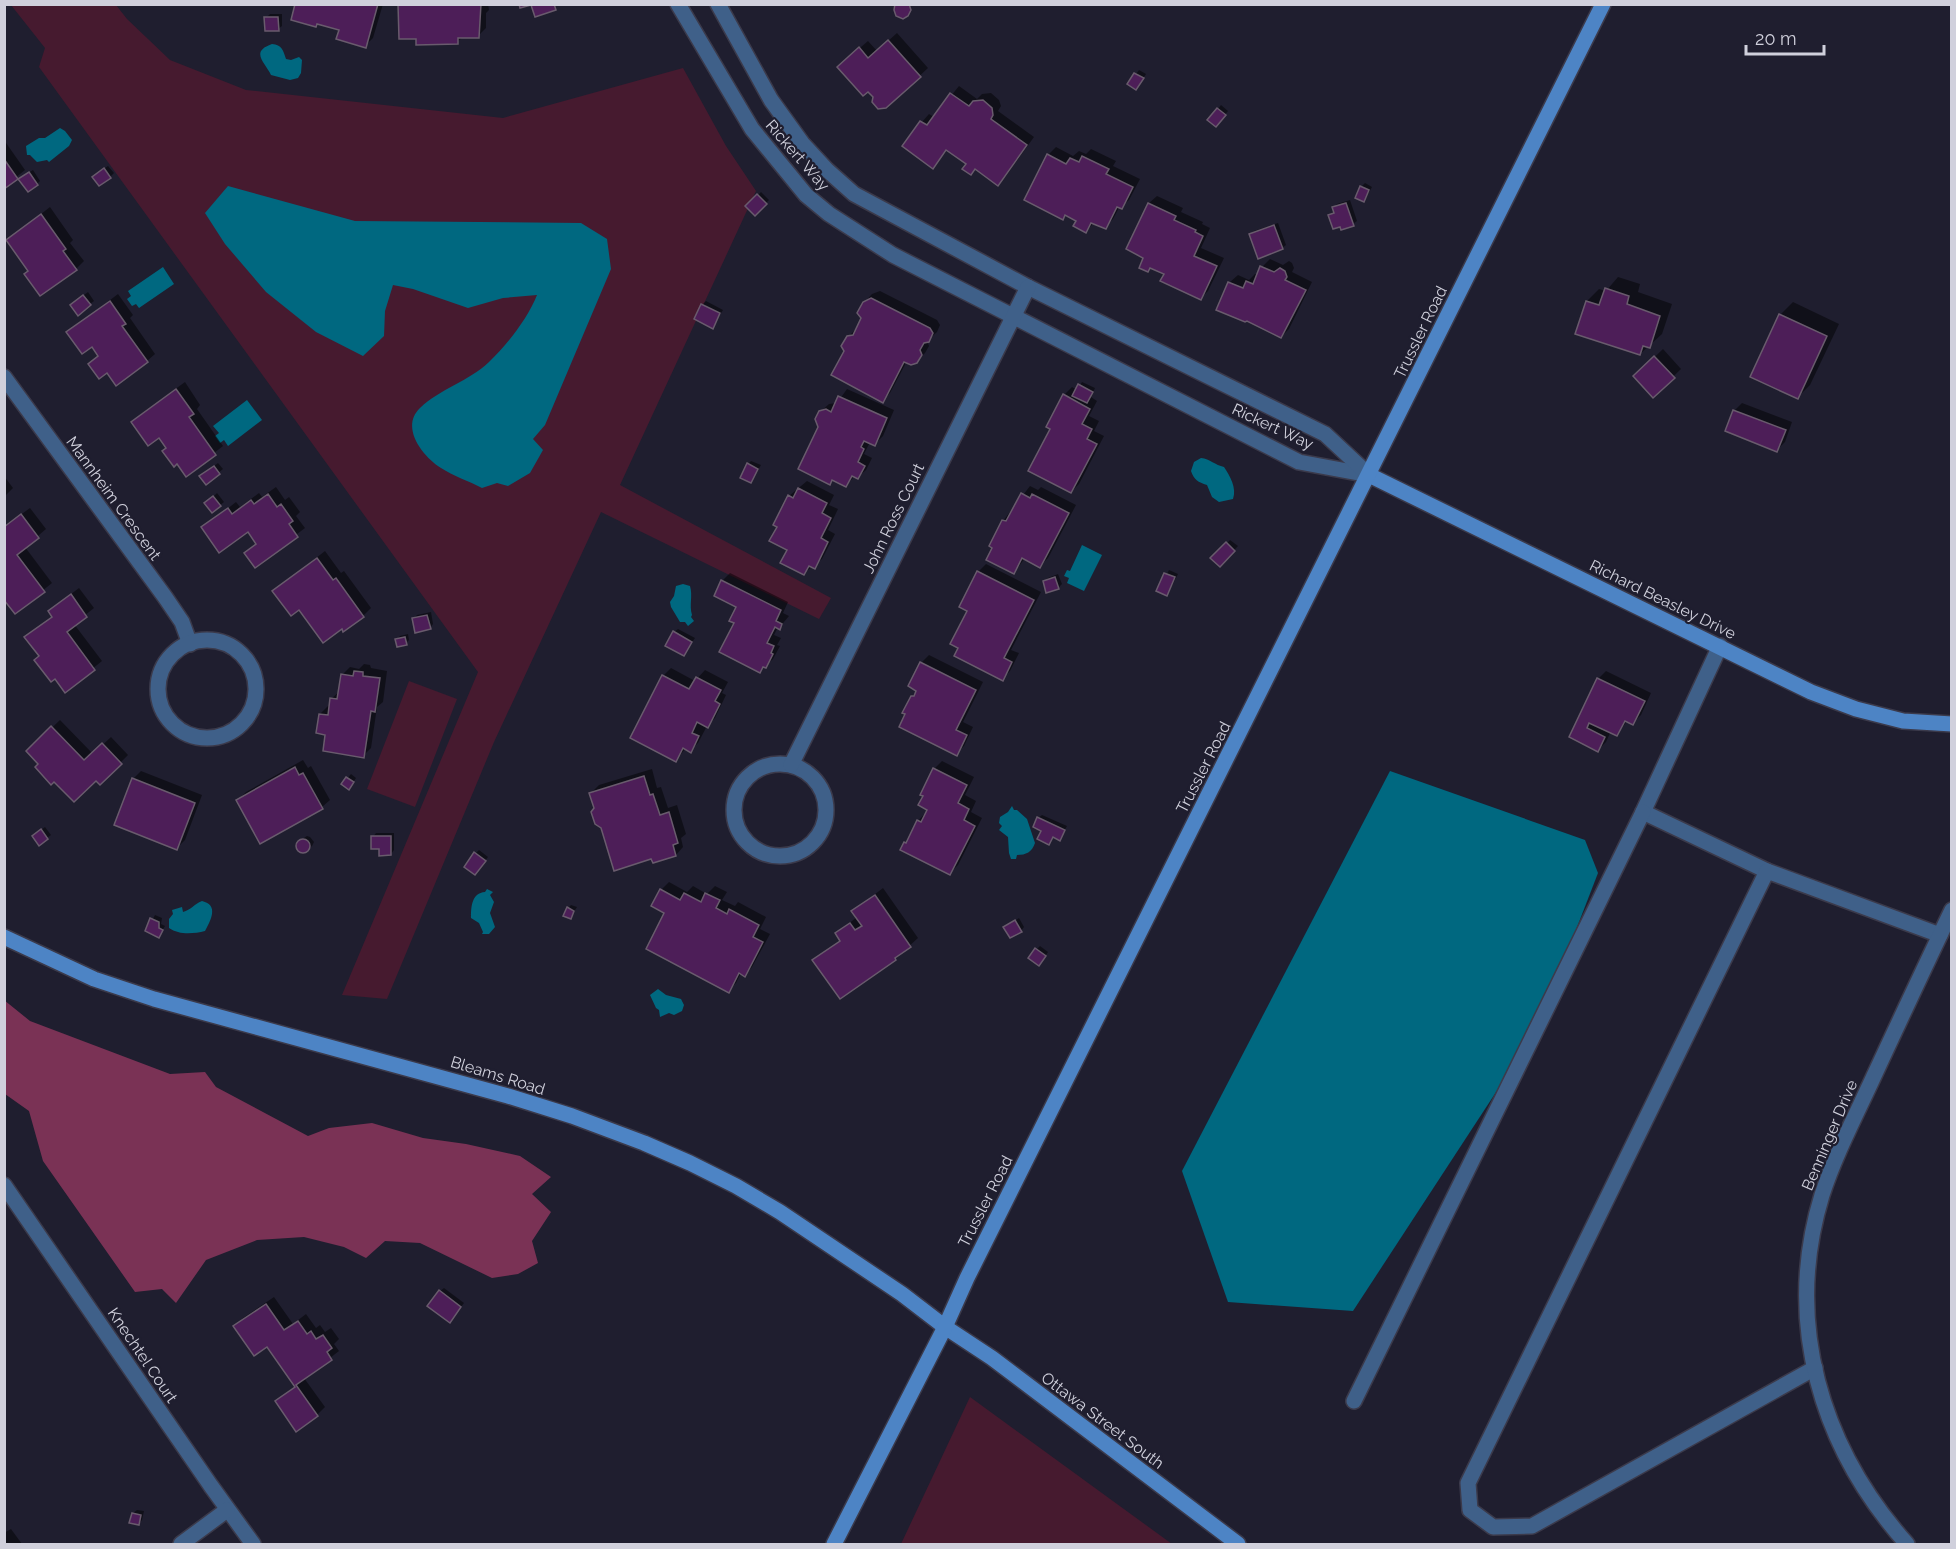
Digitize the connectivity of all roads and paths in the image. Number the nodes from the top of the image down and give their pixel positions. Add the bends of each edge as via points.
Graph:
1 (678, 4) edge
2 (718, 4) edge
3 (1603, 4) edge
4 (1028, 287) junction
5 (1011, 316) junction
6 (4, 377) edge
7 (1369, 475) junction
8 (190, 644) junction
9 (1720, 646) junction
10 (1952, 724) edge
11 (791, 765) junction
12 (1643, 813) junction
13 (1767, 871) junction
14 (1952, 910) edge
15 (1940, 935) junction
16 (4, 937) edge
17 (4, 1185) edge
18 (945, 1327) junction
19 (1815, 1368) junction
20 (1354, 1401) dead end
21 (227, 1510) junction
22 (181, 1545) edge
23 (253, 1545) edge
24 (834, 1545) edge
25 (1238, 1545) edge
26 (1907, 1545) edge

1 - 5 street, Rickert Way via 752,129 806,195 893,255
2 - 4 street, Rickert Way via 771,100 827,170 854,194
3 - 7 main road, Trussler Road
4 - 5 street, John Ross Court
4 - 7 street, Rickert Way via 1325,434
5 - 7 street, Rickert Way via 1299,462
5 - 11 street, John Ross Court
6 - 8 street, Mannheim Crescent via 182,622
7 - 9 main road, Richard Beasley Drive
7 - 18 main road, Trussler Road
8 - 8 street via 175,652 165,665 159,681 164,713 189,735 223,736 236,730 252,709 256,696 253,671 247,660 228,645 202,640
9 - 10 main road, Richard Beasley Drive via 1812,692 1856,709 1903,721
9 - 12 street
11 - 11 street via 761,768 740,787 735,801 734,815 743,838 763,853 775,856 803,850 814,841 826,816 825,802 814,779
12 - 13 street
12 - 20 street
13 - 15 street
13 - 19 street via 1468,1484 1470,1510 1493,1527 1532,1526
14 - 15 street, Benninger Drive
15 - 19 street, Benninger Drive via 1841,1146 1822,1196 1810,1248 1807,1290
16 - 18 main road, Bleams Road via 94,979 154,999 451,1079 644,1143 736,1186 780,1212
17 - 21 street, Knechtel Court
18 - 24 main road, Trussler Road
18 - 25 main road, Ottawa Street South via 992,1358
19 - 26 street, Benninger Drive via 1827,1414 1853,1471
21 - 22 street
21 - 23 street, Knechtel Court

